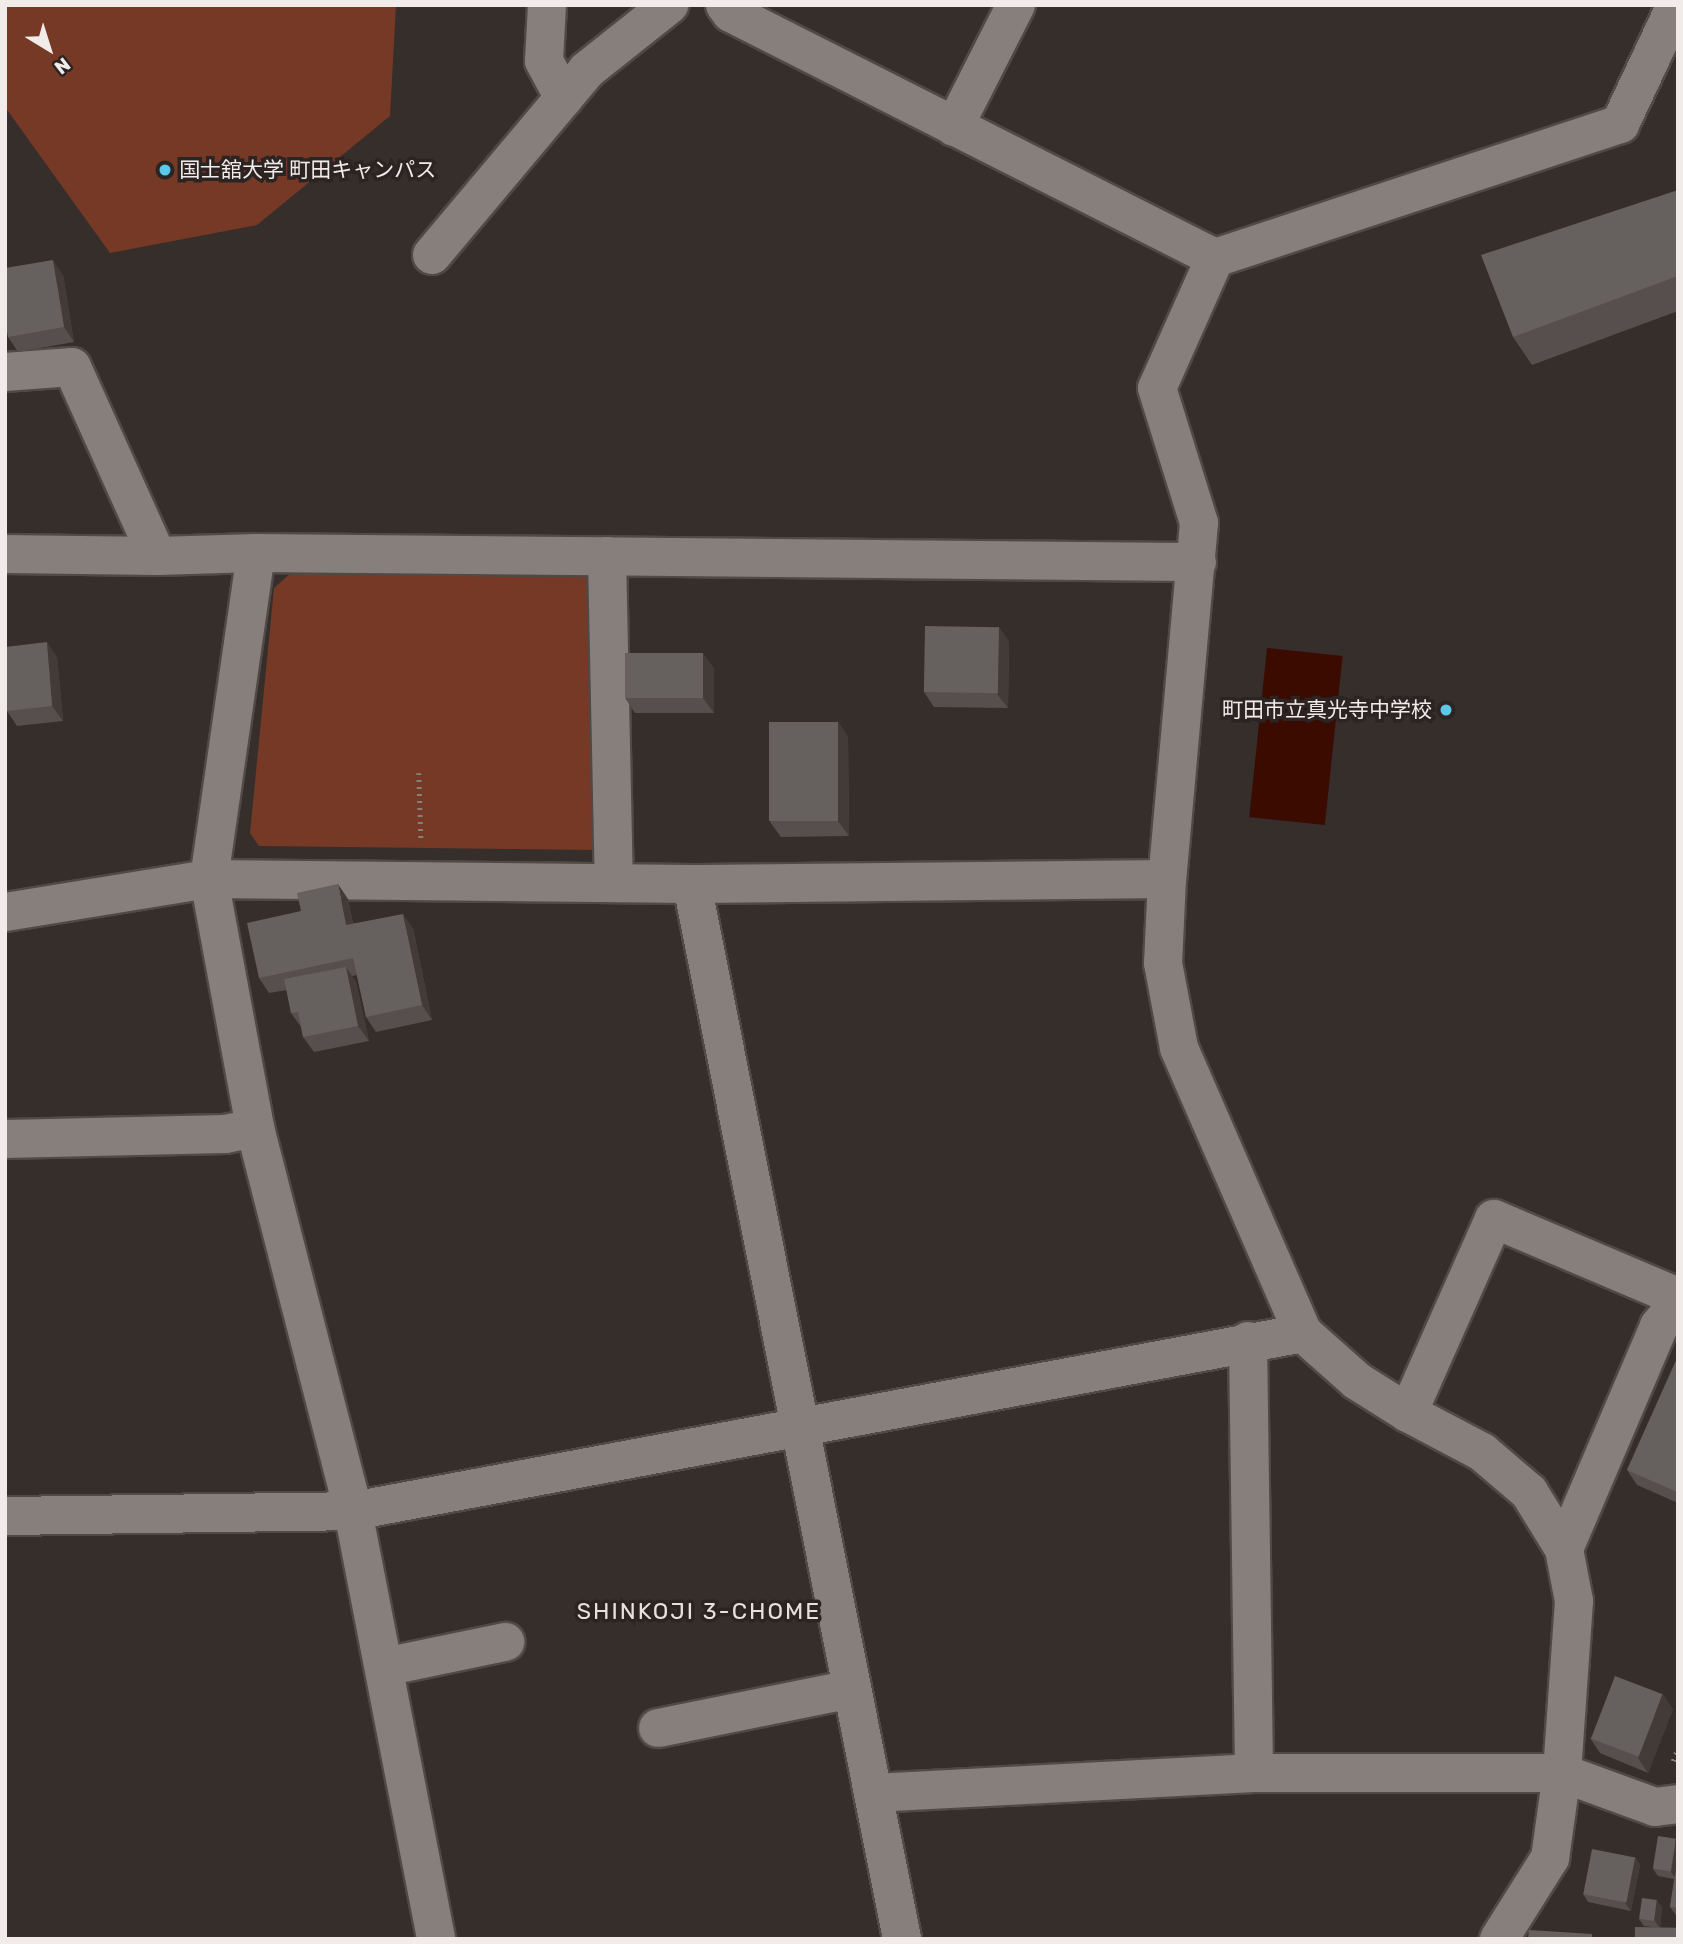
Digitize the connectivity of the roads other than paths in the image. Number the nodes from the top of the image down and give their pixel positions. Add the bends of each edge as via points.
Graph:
1 (547, 5) edge
2 (670, 5) edge
3 (725, 5) edge
4 (1016, 5) edge
5 (1676, 5) edge
6 (564, 98) junction
7 (954, 127) junction
8 (432, 255) dead end
9 (1215, 258) junction
10 (5, 373) edge
11 (256, 553) junction
12 (5, 554) edge
13 (157, 556) junction
14 (607, 556) junction
15 (1197, 562) junction
16 (209, 879) junction
17 (1167, 879) junction
18 (614, 883) junction
19 (692, 884) junction
20 (5, 912) edge
21 (255, 1128) junction
22 (5, 1139) edge
23 (1678, 1297) edge
24 (1678, 1303) edge
25 (1304, 1334) junction
26 (1248, 1341) junction
27 (1408, 1413) junction
28 (800, 1425) junction
29 (353, 1511) junction
30 (5, 1516) edge
31 (1564, 1549) junction
32 (505, 1642) dead end
33 (384, 1667) junction
34 (852, 1689) junction
35 (658, 1728) dead end
36 (1255, 1773) junction
37 (1562, 1773) junction
38 (873, 1793) junction
39 (1678, 1804) edge
40 (436, 1939) edge
41 (902, 1939) edge
42 (1499, 1939) edge

1 - 6 street via 544,61
2 - 6 street via 587,70
3 - 7 street via 731,13
4 - 7 street
5 - 9 street via 1620,124
6 - 8 street
7 - 9 street
9 - 15 street via 1157,388 1199,523
10 - 13 street via 72,367
11 - 13 street
11 - 14 street
11 - 16 street
12 - 13 street
14 - 15 street
14 - 18 street
15 - 17 street
16 - 18 street
16 - 20 street
16 - 21 street
17 - 19 street
17 - 25 street via 1163,963 1179,1048
18 - 19 street
19 - 28 street
21 - 22 street via 225,1134
21 - 29 street
23 - 27 street via 1494,1219
24 - 31 street via 1659,1326
25 - 26 street
25 - 27 street via 1357,1381
26 - 28 street
26 - 36 street
27 - 31 street via 1482,1452 1529,1492
28 - 29 street
28 - 34 street
29 - 30 street
29 - 33 street
31 - 37 street via 1574,1601
32 - 33 street
33 - 40 street
34 - 35 street
34 - 38 street
36 - 37 street
36 - 38 street
37 - 39 street via 1655,1807
37 - 42 street via 1550,1858
38 - 41 street

